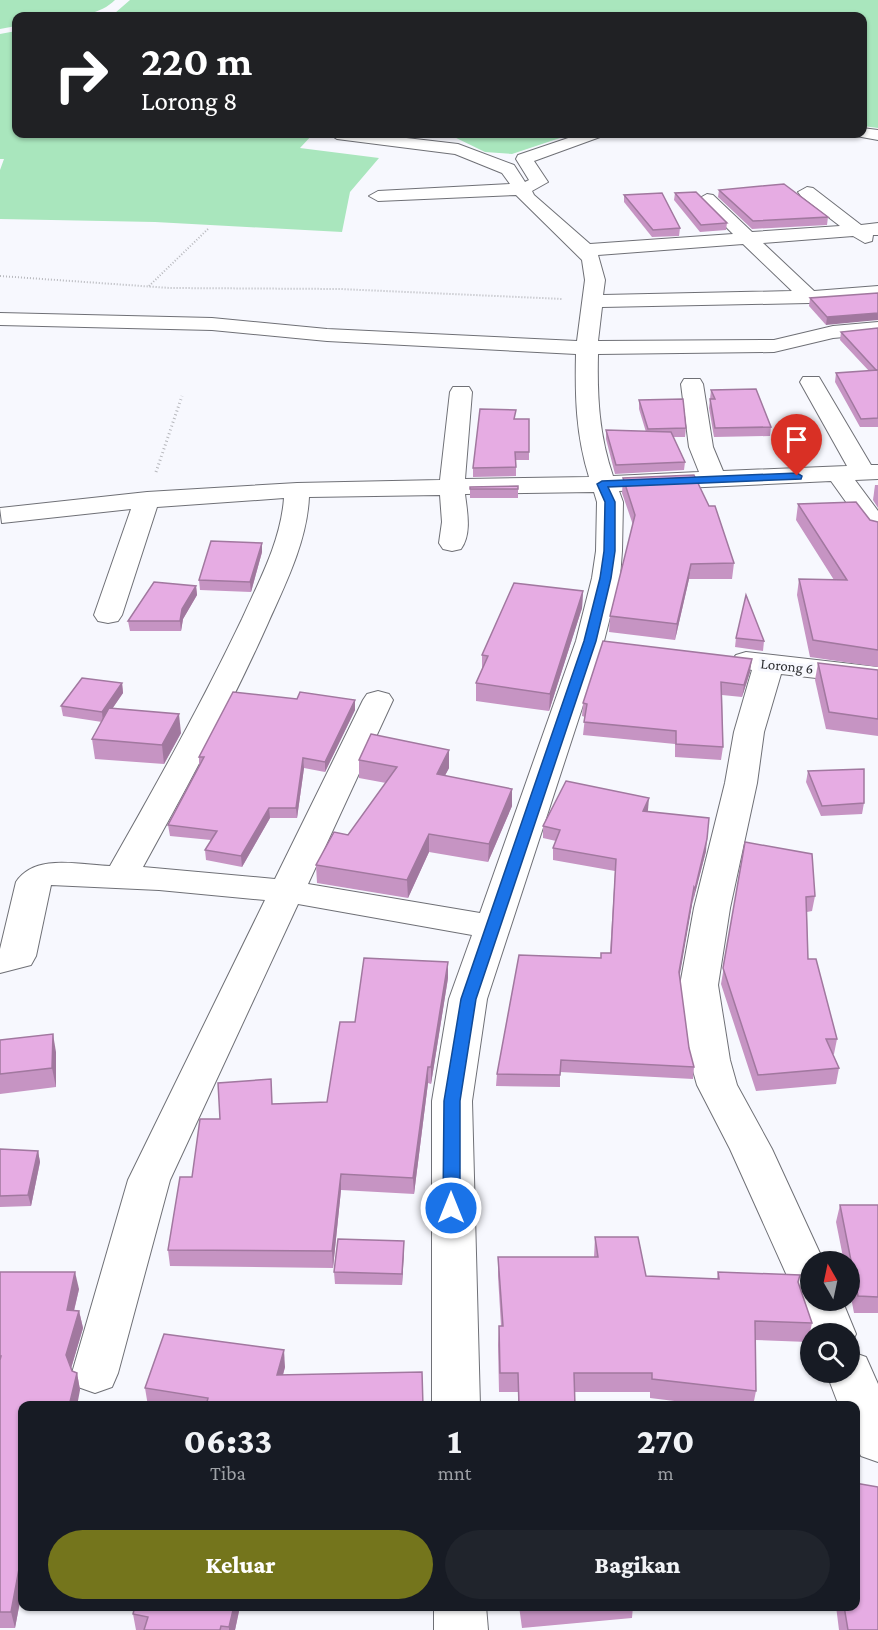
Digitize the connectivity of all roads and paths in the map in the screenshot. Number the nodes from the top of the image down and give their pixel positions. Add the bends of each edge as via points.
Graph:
1 (369, 138) edge
2 (583, 138) edge
3 (522, 189) junction
4 (807, 192) dead end
5 (378, 196) dead end
6 (707, 199) edge
7 (209, 228) dead end
8 (878, 229) edge
9 (856, 231) junction
10 (746, 238) junction
11 (878, 247) edge
12 (586, 250) junction
13 (0, 276) edge
14 (149, 286) junction
15 (878, 292) edge
16 (809, 297) junction
17 (594, 301) junction
18 (0, 319) edge
19 (878, 328) edge
20 (587, 348) junction
21 (811, 382) dead end
22 (692, 384) dead end
23 (460, 392) dead end
24 (182, 396) dead end
25 (860, 473) edge
26 (714, 479) junction
27 (602, 484) junction
28 (452, 486) junction
29 (297, 490) junction
30 (147, 500) junction
31 (2, 515) dead end
32 (878, 529) edge
33 (452, 543) dead end
34 (108, 615) dead end
35 (724, 659) edge
36 (769, 664) junction
37 (878, 676) edge
38 (378, 700) dead end
39 (122, 877) junction
40 (286, 891) junction
41 (494, 927) junction
42 (0, 961) edge
43 (800, 1256) edge
44 (95, 1373) dead end
45 (854, 1383) edge
46 (456, 1401) edge
47 (878, 1441) edge
48 (460, 1611) edge
49 (461, 1630) edge

1 - 3 street via 458,149 508,169
2 - 3 street via 524,159 539,182
3 - 5 street
3 - 12 street via 538,209
4 - 9 street
6 - 10 street
7 - 14 path
8 - 9 street
9 - 10 street
9 - 11 street
10 - 12 street via 634,239
10 - 16 street
12 - 17 street via 594,272
13 - 14 path
14 - 17 path via 340,289
15 - 16 street
16 - 17 street
17 - 20 street
18 - 20 street via 212,324
19 - 20 street via 833,332 774,346
20 - 27 street via 591,446
21 - 25 street
22 - 26 street via 701,447
23 - 28 street
24 - 30 path
25 - 26 street
25 - 32 street
26 - 27 street
27 - 28 street
27 - 41 street via 610,502 601,643 497,910
28 - 29 street
28 - 33 street
29 - 30 street
29 - 39 street via 297,510 289,539 252,628
30 - 31 street
30 - 34 street
35 - 36 street, Lorong 6
36 - 37 street, Lorong 6
36 - 43 street via 749,732 712,908 699,985 700,1006 717,1085
38 - 40 street
39 - 40 street
39 - 42 street via 44,874 33,882 18,956
40 - 41 street
40 - 44 street via 149,1180
41 - 46 street via 468,999 452,1101
45 - 47 street
48 - 49 street

